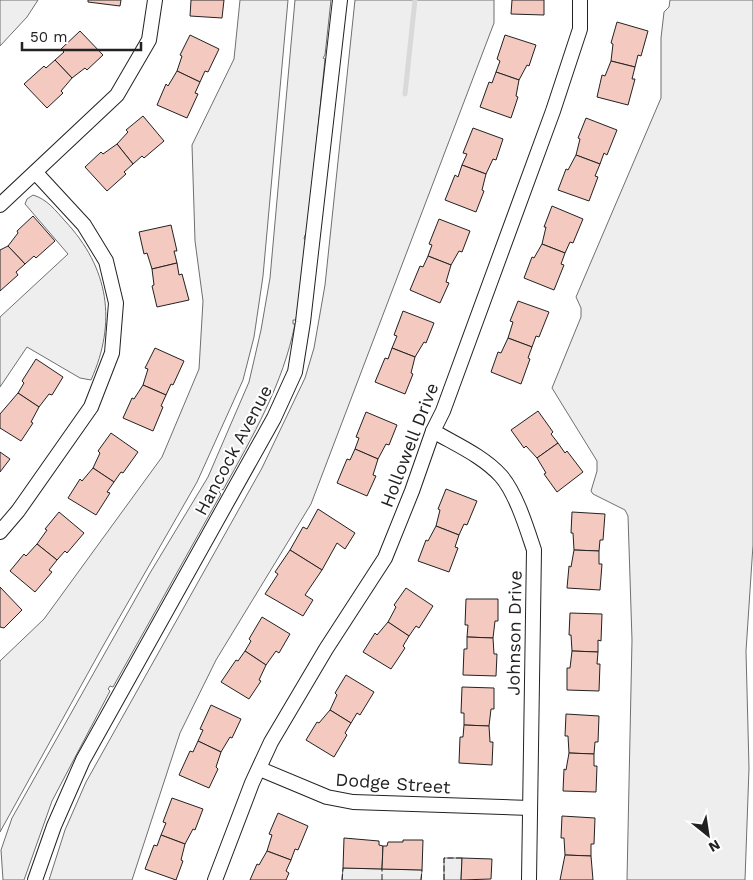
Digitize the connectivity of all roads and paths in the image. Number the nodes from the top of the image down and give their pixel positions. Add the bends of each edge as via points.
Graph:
1 (154, 0) edge
2 (340, 0) edge
3 (580, 0) edge
4 (36, 173) junction
5 (0, 205) edge
6 (433, 431) junction
7 (0, 532) edge
8 (260, 769) junction
9 (530, 808) junction
10 (35, 880) edge
11 (215, 880) edge
12 (528, 880) edge

1 - 4 street via 149,40 117,96
2 - 10 street, Hancock Avenue via 295,372 274,418 83,760
3 - 6 street, Hollowell Drive via 580,29 554,111
4 - 5 street
4 - 7 street via 84,225 106,261 116,303 112,353 91,407
6 - 8 street, Hollowell Drive via 385,558 271,742
6 - 9 street, Johnson Drive via 476,456 501,476 521,513 534,550
8 - 9 street, Dodge Street via 328,797 353,802
8 - 11 street, Hollowell Drive
9 - 12 street, Johnson Drive

